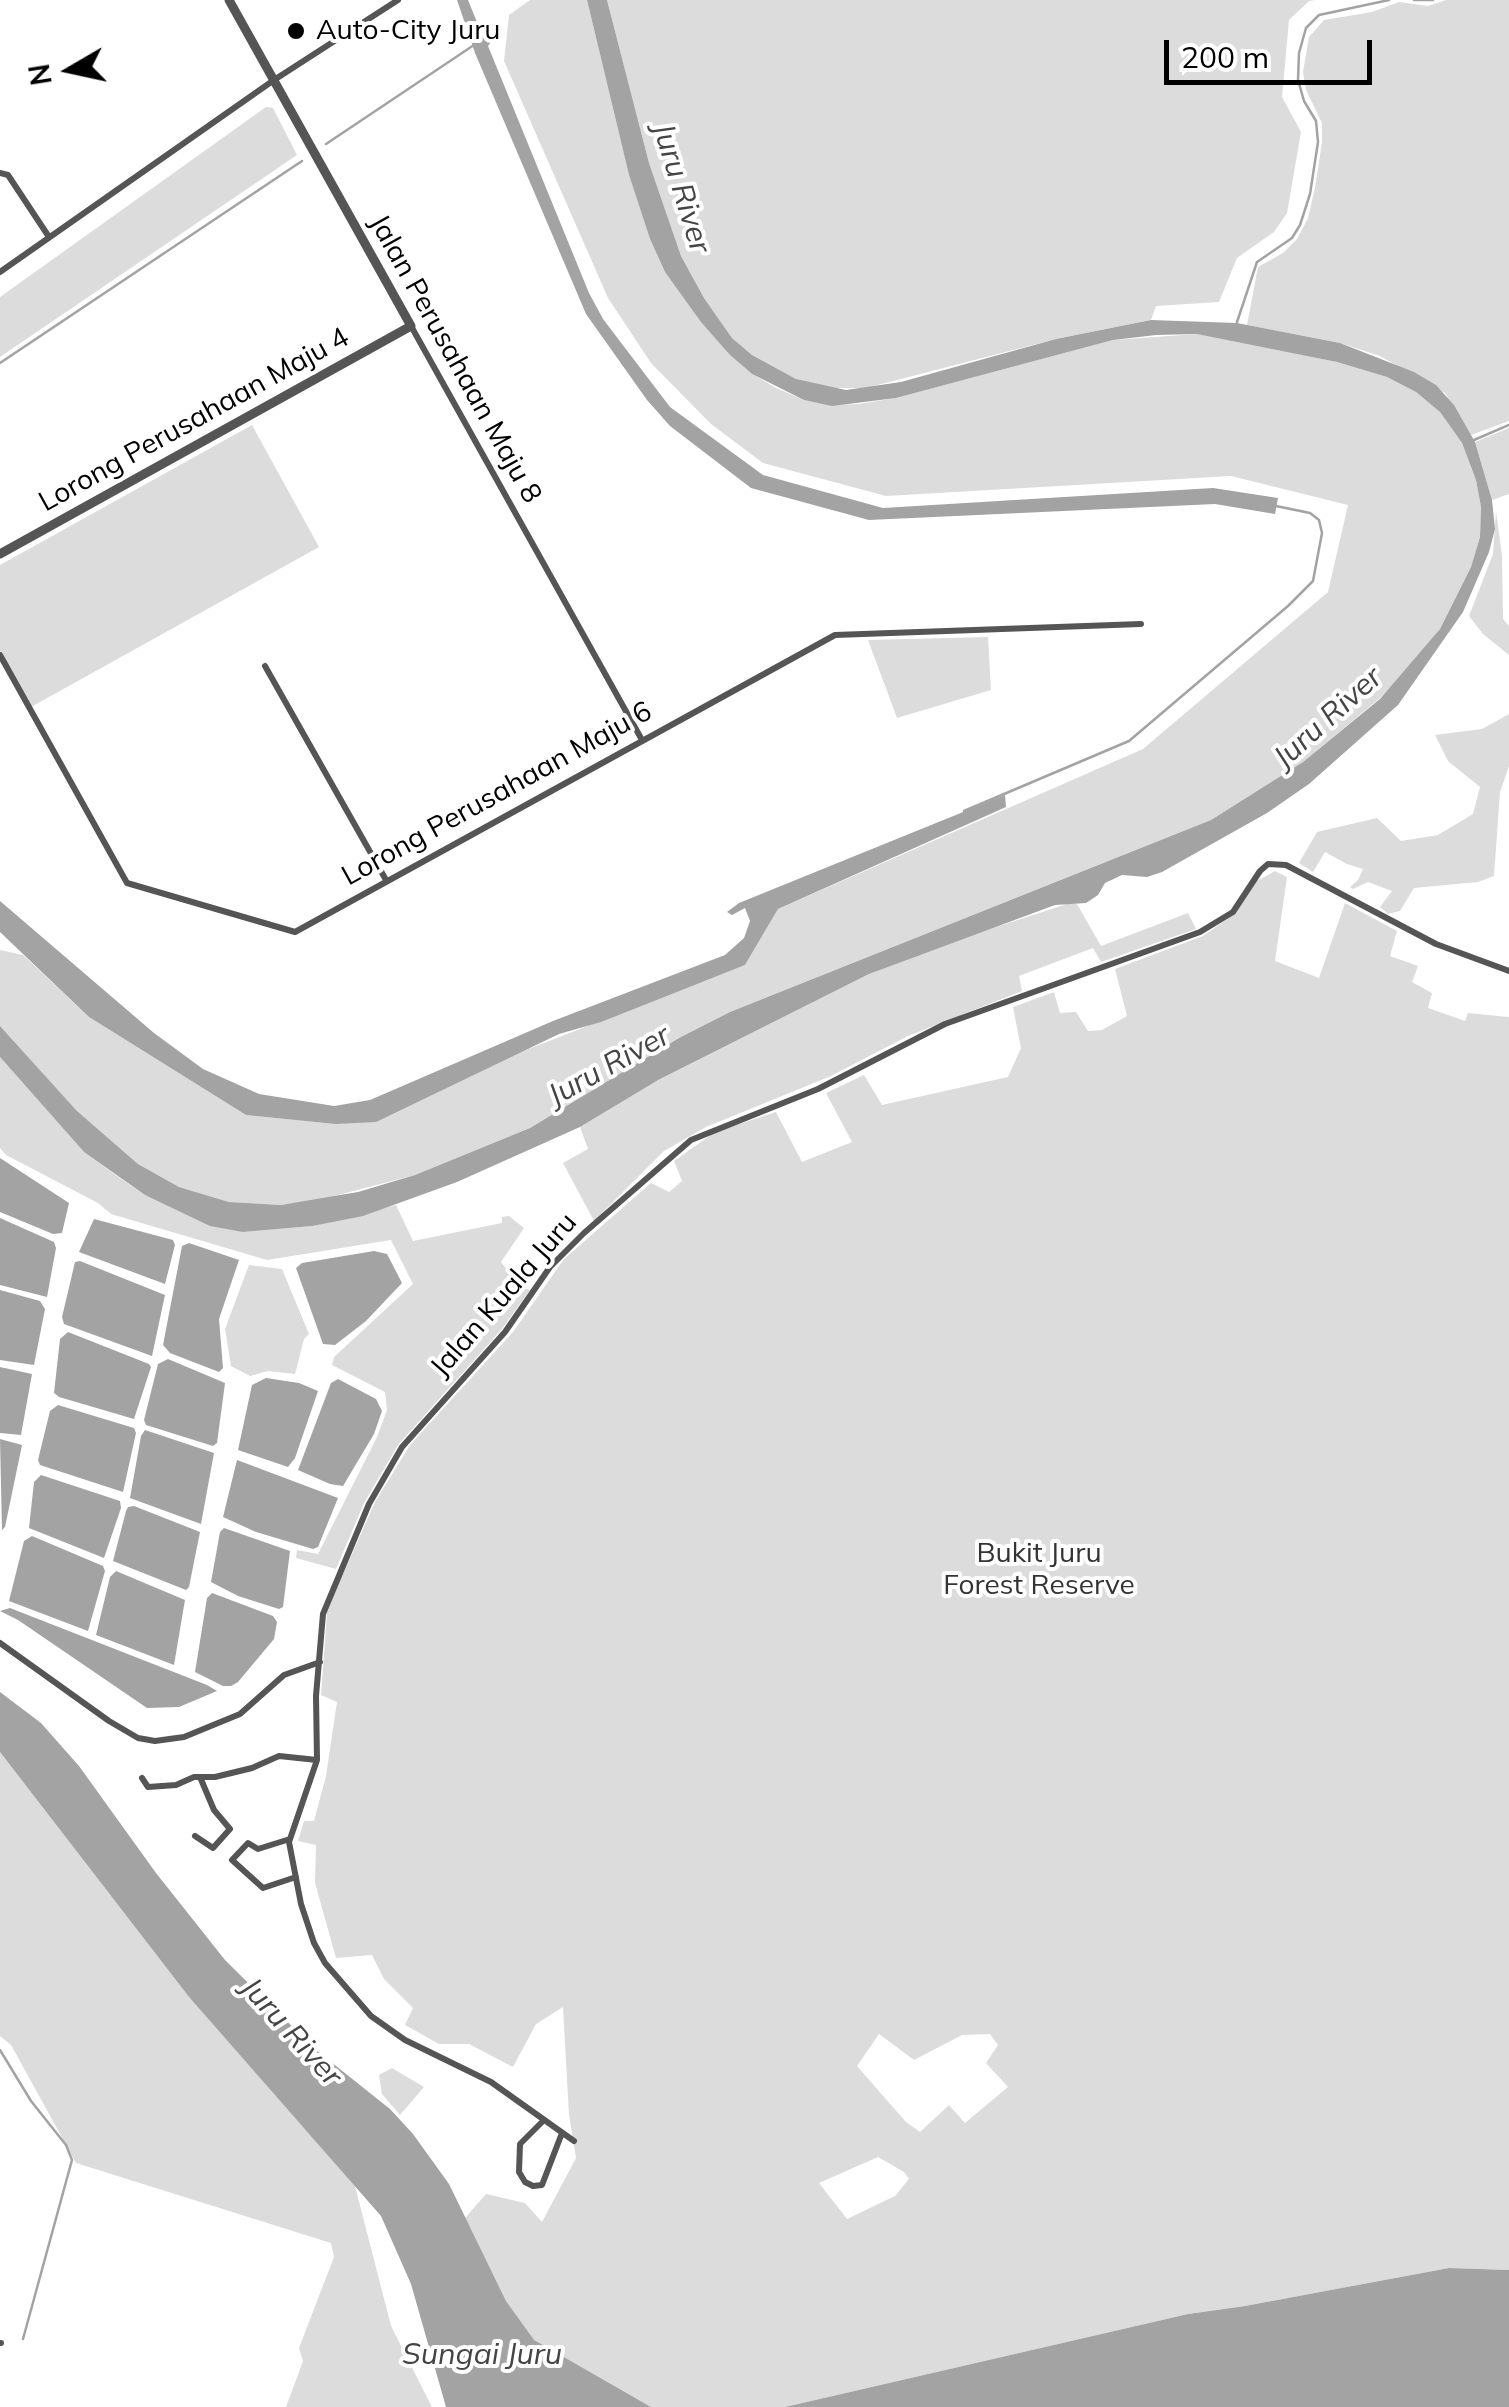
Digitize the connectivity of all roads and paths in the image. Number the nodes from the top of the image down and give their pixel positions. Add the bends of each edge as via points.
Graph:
1 (229, 0) edge
2 (398, 0) edge
3 (274, 80) junction
4 (0, 173) edge
5 (49, 237) junction
6 (0, 272) edge
7 (411, 326) junction
8 (0, 554) edge
9 (1141, 624) dead end
10 (0, 655) edge
11 (265, 666) dead end
12 (642, 740) junction
13 (386, 880) junction
14 (1509, 971) edge
15 (0, 1643) edge
16 (320, 1662) junction
17 (317, 1760) junction
18 (200, 1777) junction
19 (142, 1778) dead end
20 (195, 1836) dead end
21 (290, 1839) junction
22 (296, 1877) junction
23 (544, 2120) junction
24 (562, 2132) junction
25 (574, 2141) dead end

1 - 3 street, Jalan Perusahaan Maju 8
2 - 3 street
3 - 5 street
3 - 7 street, Jalan Perusahaan Maju 8
4 - 5 street via 8,175
5 - 6 street
7 - 8 street, Lorong Perusahaan Maju 4
7 - 12 street, Jalan Perusahaan Maju 8
9 - 12 street, Lorong Perusahaan Maju 6 via 834,635
10 - 13 street, Lorong Perusahaan Maju 6 via 127,883 295,932
11 - 13 street
12 - 13 street, Lorong Perusahaan Maju 6
14 - 16 street, Jalan Kuala Juru via 1436,944 1286,865 1268,864 1233,912 1200,932 945,1024 818,1089 691,1140 558,1259 505,1332 402,1447 368,1504 323,1614
15 - 16 street via 109,1721 155,1741 240,1714 284,1675
16 - 17 street, Jalan Kuala Juru
17 - 18 street via 280,1756
17 - 21 street, Jalan Kuala Juru
18 - 19 street via 148,1787
18 - 20 street via 230,1829 212,1848
21 - 22 street
21 - 22 street via 258,1849 248,1844 232,1860 263,1888
22 - 23 street via 314,1943 362,2007 405,2040 491,2082
23 - 24 street
23 - 24 street via 520,2144 524,2182 542,2185
24 - 25 street

